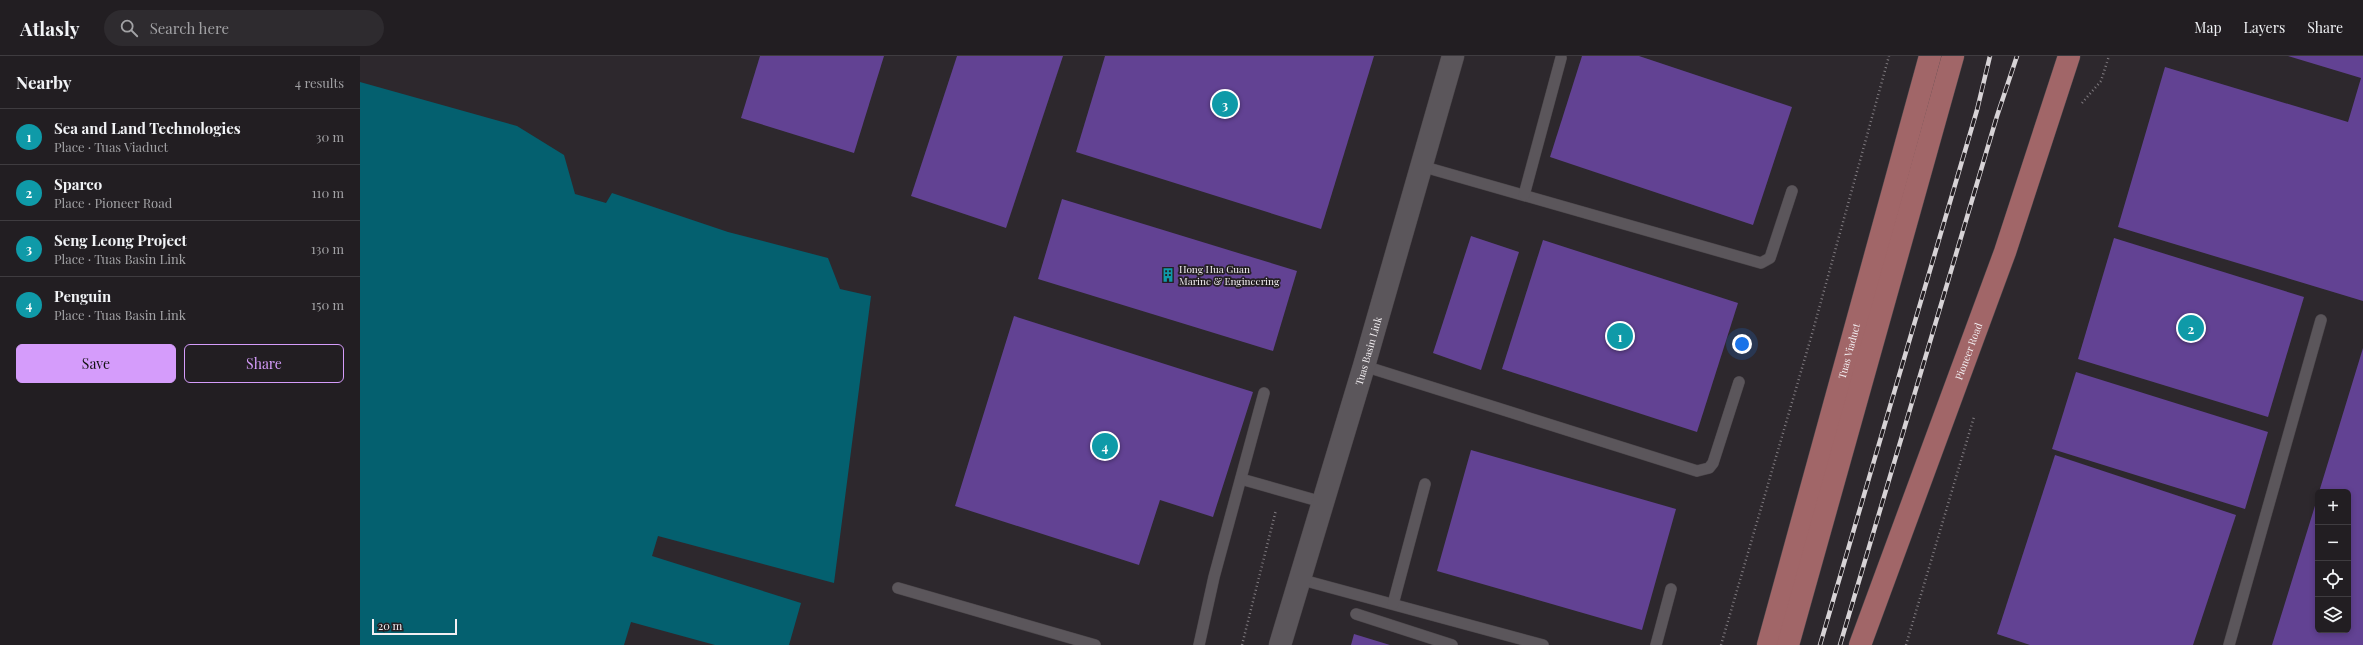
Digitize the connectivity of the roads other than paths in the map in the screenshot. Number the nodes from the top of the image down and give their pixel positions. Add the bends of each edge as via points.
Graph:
1 (1454, 56) edge
2 (1930, 56) edge
3 (1953, 56) edge
4 (2069, 56) edge
5 (1561, 58) dead end
6 (1421, 166) junction
7 (1792, 191) dead end
8 (1524, 195) junction
9 (2321, 320) dead end
10 (1364, 366) junction
11 (1739, 382) dead end
12 (1264, 393) dead end
13 (1241, 478) junction
14 (1425, 484) dead end
15 (1322, 502) junction
16 (1299, 580) junction
17 (898, 588) dead end
18 (1672, 589) dead end
19 (1393, 604) junction
20 (1356, 614) dead end
21 (1096, 645) edge
22 (1199, 645) edge
23 (1280, 645) edge
24 (1452, 645) edge
25 (1543, 645) edge
26 (1656, 645) edge
27 (1768, 645) edge
28 (1788, 645) edge
29 (1860, 645) edge
30 (2229, 645) edge

1 - 6 street, Tuas Basin Link
2 - 27 main road, Tuas Viaduct
3 - 28 main road
4 - 29 main road, Pioneer Road via 2005,252
5 - 8 lane
6 - 8 lane
6 - 10 street, Tuas Basin Link
7 - 8 lane via 1770,258 1761,263
9 - 30 lane
10 - 11 lane via 1697,471 1704,470 1713,463
10 - 15 street, Tuas Basin Link
12 - 13 lane
13 - 15 lane
13 - 22 lane via 1214,577
14 - 19 lane
15 - 16 street, Tuas Basin Link
16 - 19 lane
16 - 23 street, Tuas Basin Link
17 - 21 lane
18 - 26 lane
19 - 25 lane
20 - 24 lane

